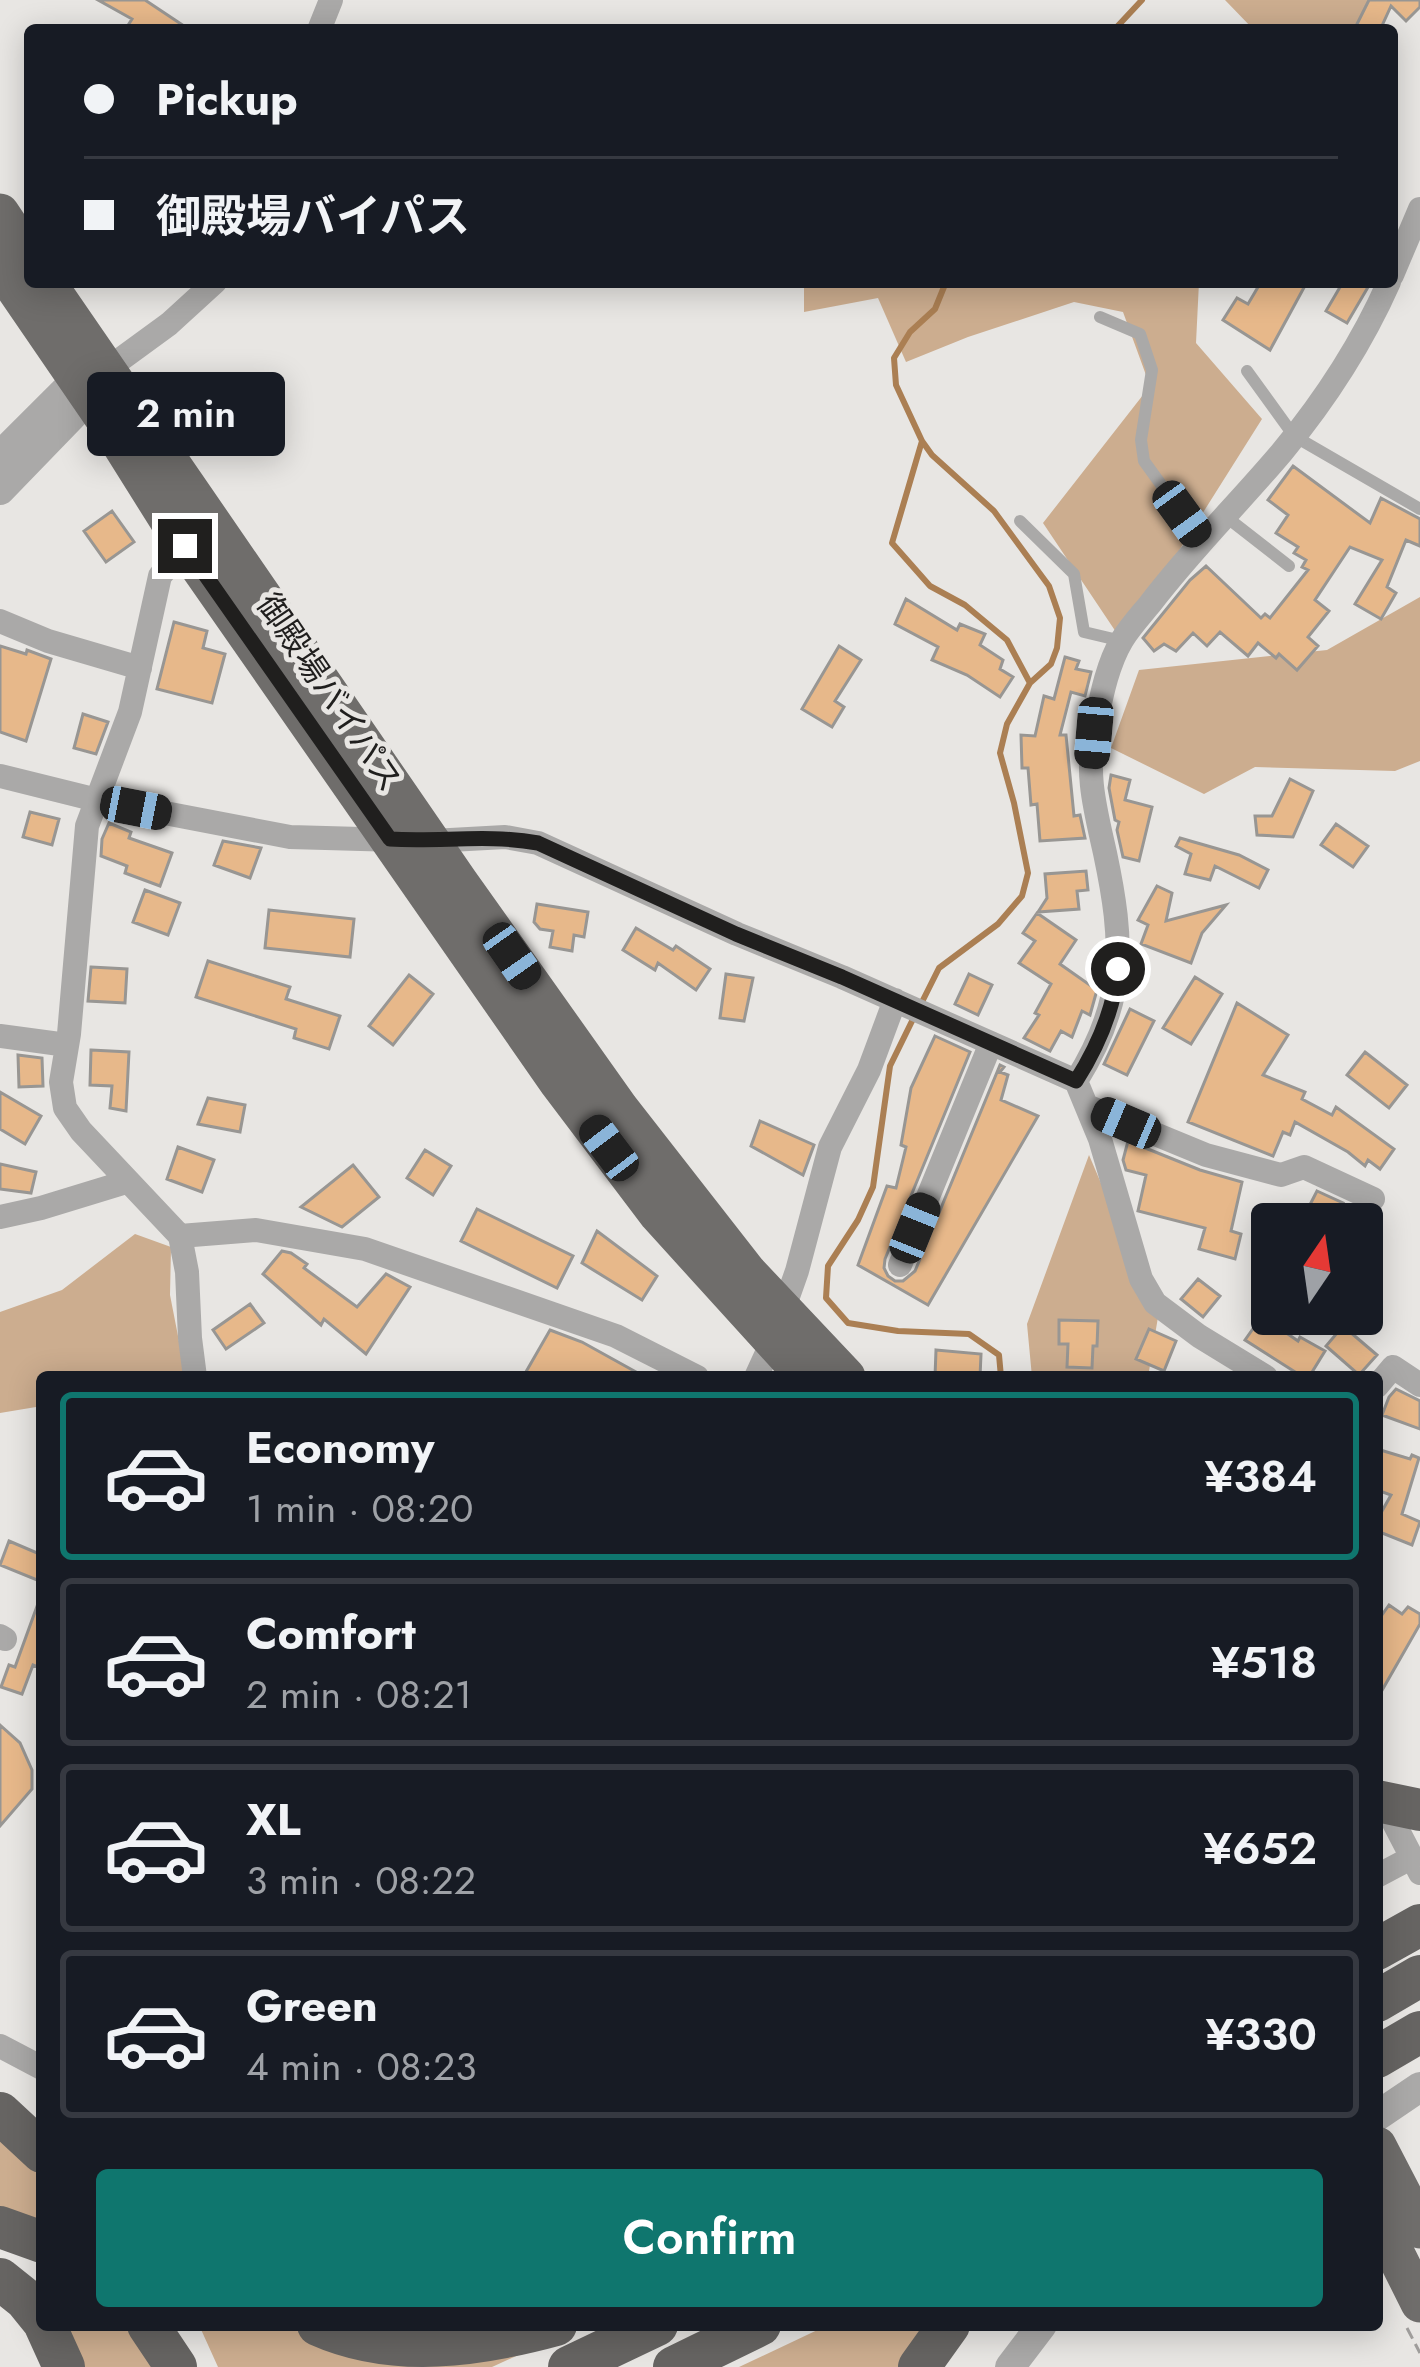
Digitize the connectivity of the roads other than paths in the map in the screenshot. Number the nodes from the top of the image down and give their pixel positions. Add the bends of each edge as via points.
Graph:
1 (1420, 209) edge
2 (0, 213) edge
3 (1398, 260) edge
4 (18, 279) edge
5 (24, 288) edge
6 (208, 288) edge
7 (1385, 288) edge
8 (1100, 317) dead end
9 (1247, 371) dead end
10 (91, 382) junction
11 (1294, 436) junction
12 (0, 456) edge
13 (0, 490) edge
14 (1420, 509) edge
15 (1224, 515) junction
16 (1020, 521) dead end
17 (1201, 540) junction
18 (185, 546) junction
19 (1289, 566) dead end
20 (0, 621) edge
21 (1122, 641) junction
22 (140, 668) junction
23 (0, 776) edge
24 (97, 800) junction
25 (390, 839) junction
26 (432, 842) junction
27 (895, 1000) junction
28 (0, 1036) edge
29 (991, 1043) junction
30 (67, 1046) junction
31 (1076, 1081) junction
32 (1087, 1106) junction
33 (126, 1182) junction
34 (1373, 1198) dead end
35 (0, 1217) edge
36 (180, 1236) junction
37 (899, 1265) dead end
38 (770, 1343) edge
39 (195, 1371) edge
40 (685, 1371) edge
41 (800, 1371) edge
42 (833, 1371) edge
43 (1256, 1371) edge
44 (1383, 1379) edge
45 (1420, 1385) edge
46 (1383, 1802) edge
47 (1383, 1802) edge
48 (1420, 1810) edge
49 (1416, 1865) edge
50 (1383, 1874) edge
51 (1420, 1924) edge
52 (1383, 1946) edge
53 (1420, 1976) edge
54 (1383, 1998) edge
55 (1420, 2032) edge
56 (0, 2046) edge
57 (1383, 2054) edge
58 (36, 2065) edge
59 (1420, 2087) edge
60 (0, 2110) edge
61 (1383, 2112) edge
62 (36, 2124) edge
63 (36, 2146) edge
64 (1383, 2158) edge
65 (0, 2227) edge
66 (1383, 2229) edge
67 (1420, 2229) edge
68 (36, 2240) edge
69 (0, 2279) edge
70 (1420, 2303) edge
71 (36, 2312) edge
72 (48, 2331) edge
73 (152, 2331) edge
74 (184, 2331) edge
75 (338, 2331) edge
76 (529, 2331) edge
77 (644, 2331) edge
78 (748, 2331) edge
79 (1037, 2331) edge
80 (64, 2367) edge
81 (176, 2367) edge
82 (202, 2367) edge
83 (569, 2367) edge
84 (674, 2367) edge
85 (1010, 2367) edge

1 - 3 street
2 - 4 highway, 御殿場バイパス
5 - 10 highway, 御殿場バイパス
6 - 10 street
7 - 11 street via 1335,385
8 - 17 lane via 1140,334 1152,370 1144,461
9 - 11 lane
10 - 12 street
10 - 13 street
10 - 18 highway, 御殿場バイパス
10 - 26 highway, 御殿場バイパス
11 - 14 lane
11 - 15 street
15 - 17 street
15 - 19 lane
16 - 21 lane via 1074,574 1084,632
17 - 21 street
18 - 22 street via 160,576
18 - 25 highway, 御殿場バイパス
20 - 22 street
21 - 31 street via 1094,733 1089,786 1120,944 1115,994
22 - 24 street
23 - 24 street
24 - 25 street via 290,837
24 - 30 street via 87,826
25 - 26 street
25 - 38 highway, 御殿場バイパス via 559,1083
26 - 27 street via 538,843
26 - 38 highway, 御殿場バイパス via 619,1108 747,1272
27 - 29 street
27 - 38 street via 830,1147
28 - 30 street
29 - 31 street
29 - 37 street
30 - 33 street via 65,1108
31 - 32 street
32 - 34 street via 1206,1155 1281,1175 1304,1167
32 - 43 street via 1155,1303
33 - 35 street
33 - 36 street
36 - 39 street
36 - 40 street via 256,1230 365,1249 616,1336
38 - 41 highway, 御殿場バイパス
38 - 42 highway, 御殿場バイパス
44 - 45 street via 1393,1367
46 - 49 street
47 - 48 highway, bridge
49 - 50 street
51 - 52 highway
53 - 54 highway
55 - 57 highway
56 - 58 street
59 - 61 street
60 - 62 highway
60 - 63 highway
64 - 67 highway
65 - 68 highway
66 - 70 highway
69 - 71 highway
72 - 80 highway
73 - 81 highway
74 - 82 highway
75 - 76 highway via 433,2346
77 - 83 highway
78 - 84 highway
79 - 85 street

